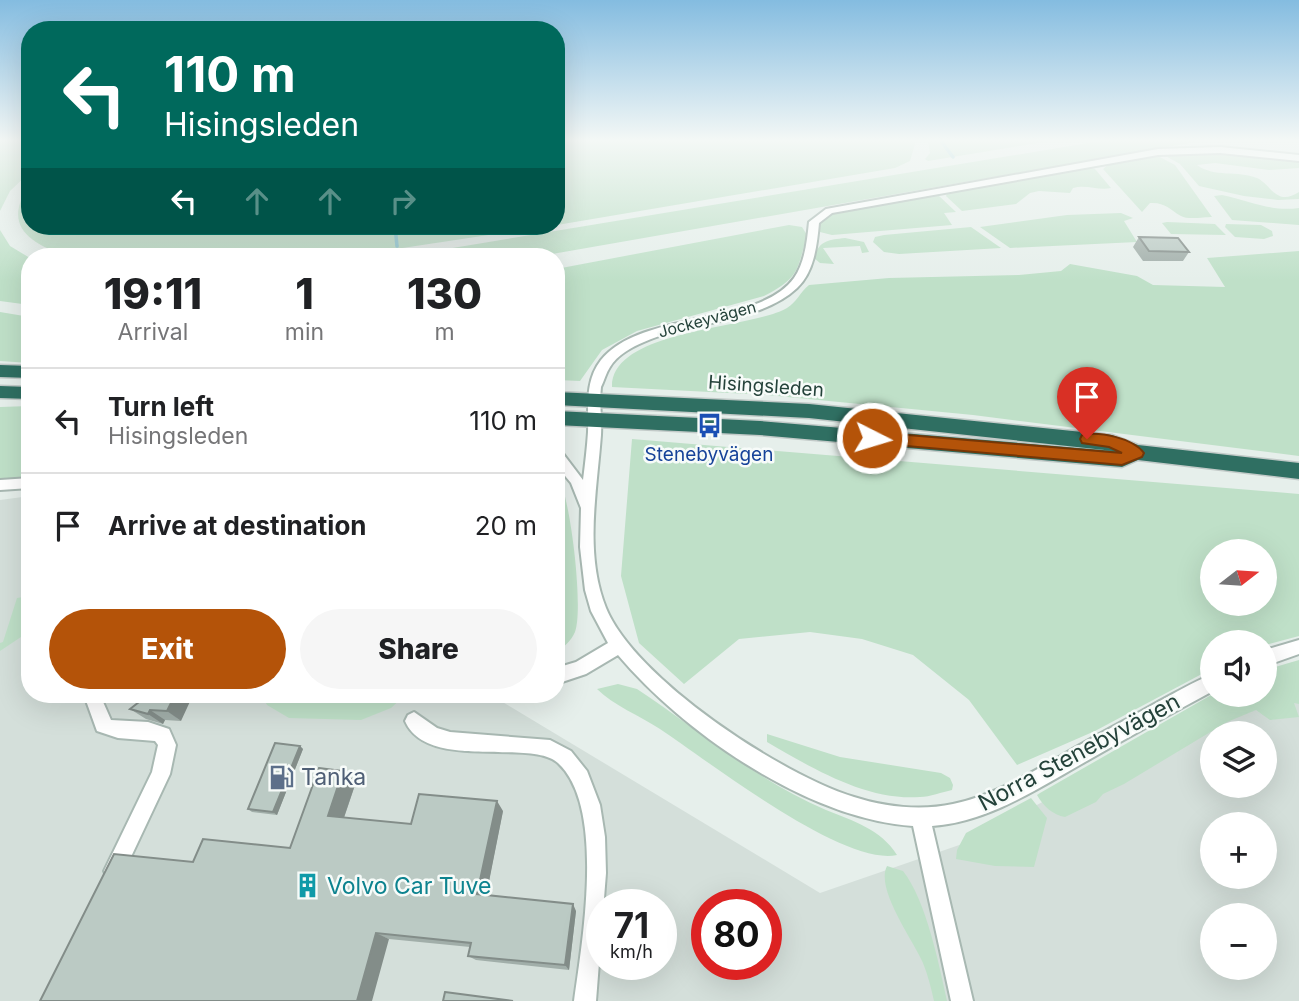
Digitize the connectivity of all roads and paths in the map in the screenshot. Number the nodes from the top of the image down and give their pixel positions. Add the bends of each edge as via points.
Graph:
1 (959, 188) edge
2 (0, 371) edge
3 (21, 372) edge
4 (0, 379) edge
5 (21, 380) edge
6 (0, 392) edge
7 (21, 395) edge
8 (21, 397) edge
9 (0, 398) edge
10 (565, 401) edge
11 (595, 410) junction
12 (565, 416) edge
13 (565, 466) edge
14 (1299, 471) edge
15 (21, 484) edge
16 (0, 485) edge
17 (588, 509) junction
18 (618, 646) junction
19 (1299, 647) edge
20 (1277, 654) edge
21 (565, 673) edge
22 (1200, 689) edge
23 (95, 703) edge
24 (414, 720) dead end
25 (920, 817) junction
26 (103, 892) edge
27 (585, 1001) edge
28 (962, 1001) edge

1 - 11 street, Jockeyvägen via 830,211 814,222 805,268 788,290 758,306 664,330 629,344 605,368 595,388
2 - 3 highway
4 - 5 highway
6 - 7 highway
8 - 9 highway
10 - 11 highway
11 - 12 highway
11 - 14 highway via 1122,459 1136,453
11 - 17 street, Norra Stenebyvägen
13 - 17 street via 577,481
15 - 16 street
17 - 18 street, Norra Stenebyvägen via 590,581 598,609
18 - 21 street
18 - 25 street, Norra Stenebyvägen via 660,690 788,777 849,805
19 - 20 street
22 - 25 street, Norra Stenebyvägen via 1024,786 972,809
23 - 26 street via 103,725 119,731 155,731 167,745 161,774
24 - 27 street via 427,735 450,740 547,748 564,756 583,780 593,813 596,855
25 - 28 street

